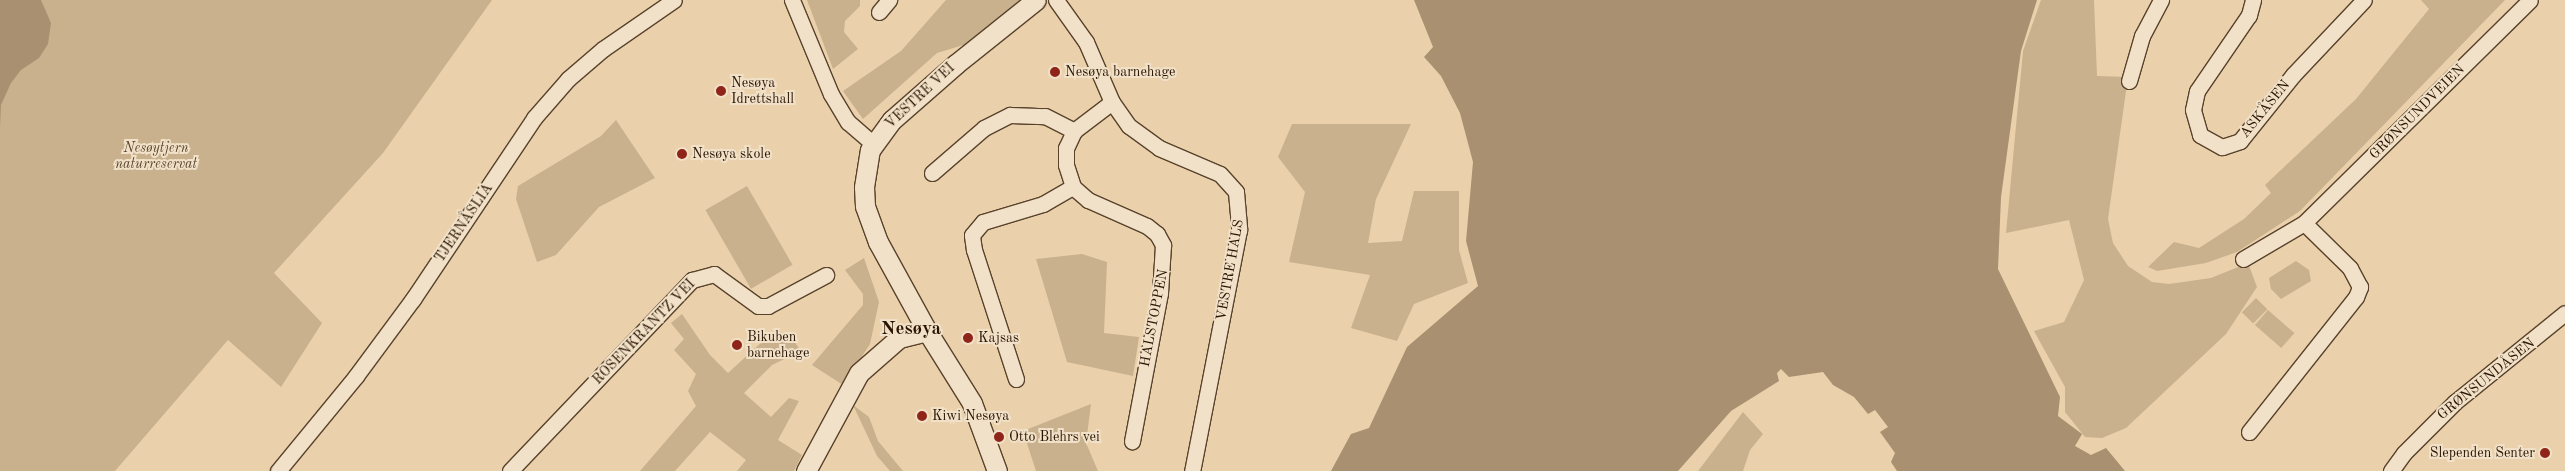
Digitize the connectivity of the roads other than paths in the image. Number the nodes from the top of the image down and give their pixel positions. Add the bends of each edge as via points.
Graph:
1 (674, 0) edge
2 (792, 0) edge
3 (1036, 0) edge
4 (1056, 0) edge
5 (2161, 0) edge
6 (2254, 0) edge
7 (2364, 0) edge
8 (2530, 0) edge
9 (2129, 81) dead end
10 (1112, 102) junction
11 (1074, 131) junction
12 (873, 144) junction
13 (932, 173) dead end
14 (1073, 187) junction
15 (2304, 223) junction
16 (2243, 259) dead end
17 (826, 275) dead end
18 (916, 313) junction
19 (2565, 313) edge
20 (927, 331) junction
21 (899, 338) junction
22 (1016, 379) dead end
23 (2249, 432) dead end
24 (1132, 441) dead end
25 (286, 468) edge
26 (510, 471) edge
27 (806, 471) edge
28 (997, 471) edge
29 (1192, 471) edge
30 (2391, 471) edge

1 - 25 street, TJERNÅSLIA via 596,55 534,118 413,298
2 - 12 street via 835,101 848,122
3 - 12 street, VESTRE VEI via 916,97
4 - 10 street, VESTRE HALS via 1086,42
5 - 9 street via 2142,36
6 - 7 street, ASKÅSEN via 2248,15 2198,91 2193,110 2200,135 2222,147 2240,141 2293,75
8 - 15 street, GRØNSUNDVEIEN
10 - 11 street
10 - 29 street, VESTRE HALS via 1129,126 1150,142 1220,174 1231,183 1239,205 1239,230
11 - 13 street via 1045,116 1010,115 984,128
11 - 14 street via 1066,156
12 - 18 street, VESTRE VEI via 865,174 866,206 878,242
14 - 22 street via 1043,204 983,222 972,235
14 - 24 street, HALSTOPPEN via 1102,208 1147,226 1163,245 1160,294
15 - 16 street, GRØNSUNDVEIEN
15 - 23 street via 2350,268 2360,287 2348,308
17 - 26 street, ROSENKRANTZ VEI via 768,306 758,306 714,274 692,280
18 - 20 street, VESTRE VEI
18 - 21 street via 904,324
19 - 30 street, GRØNSUNDÅSEN via 2455,402 2404,453
20 - 21 street
20 - 28 street, VESTRE VEI via 977,411
21 - 27 street via 860,373

